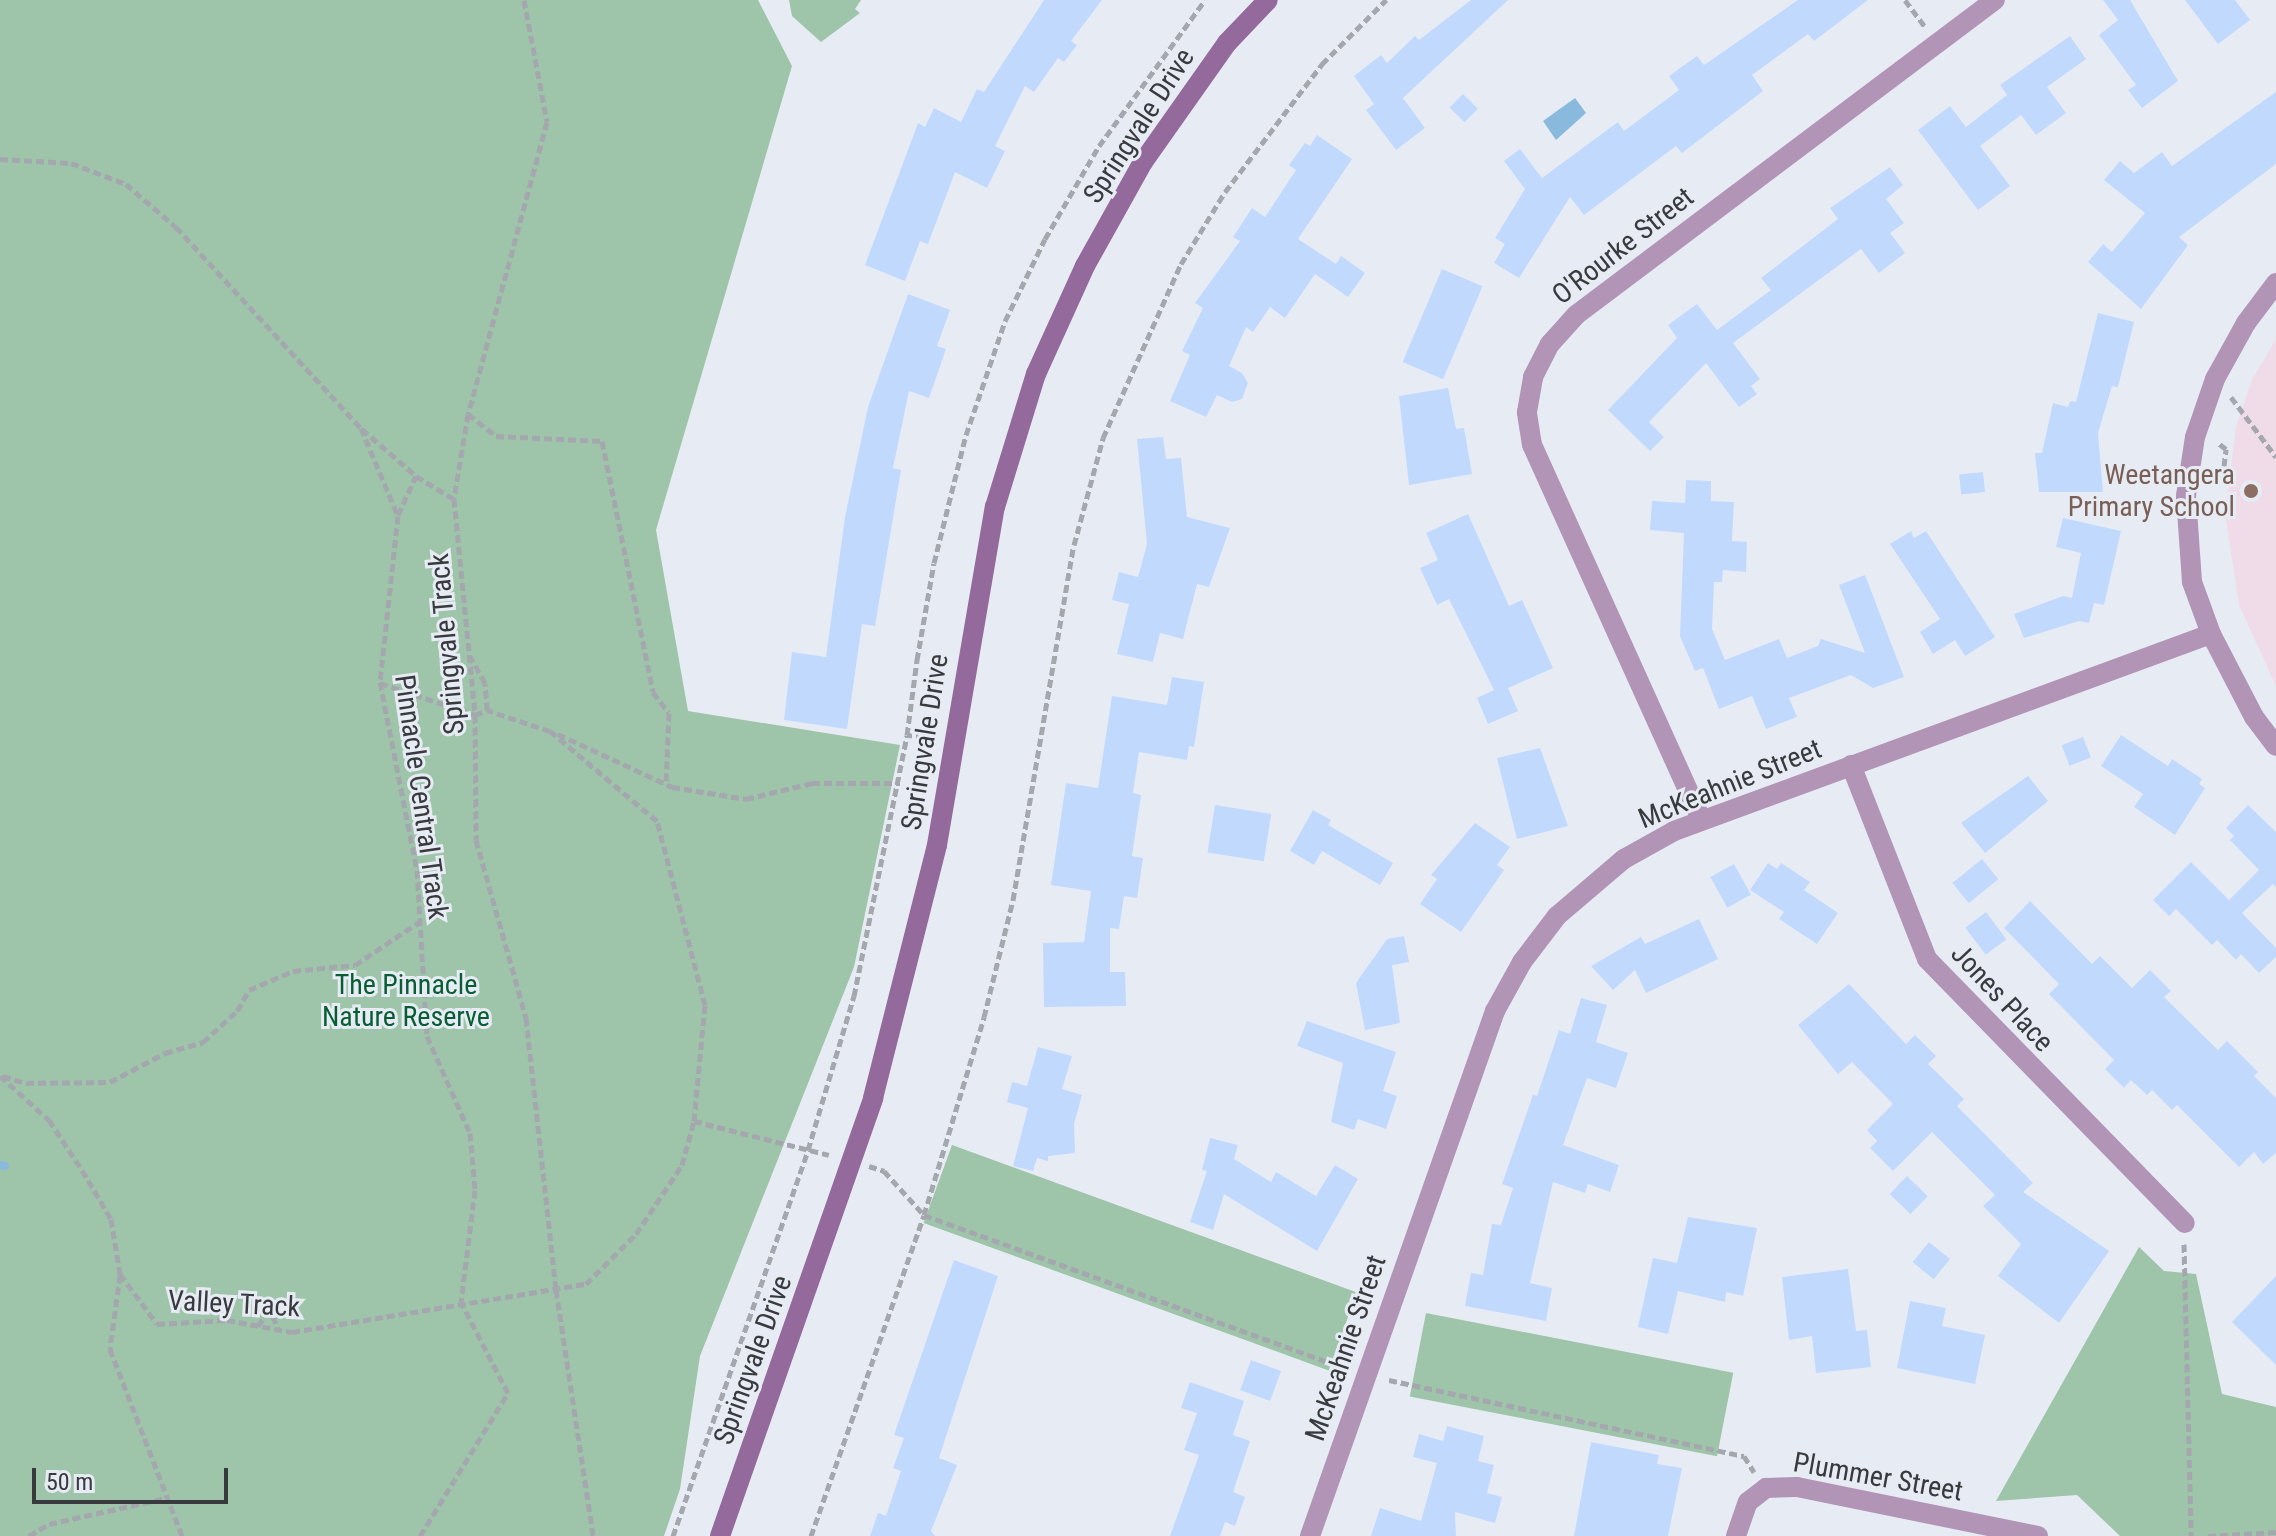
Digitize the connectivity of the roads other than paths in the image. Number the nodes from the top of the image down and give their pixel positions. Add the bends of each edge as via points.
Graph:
1 (1268, 0) edge
2 (1995, 0) edge
3 (2276, 283) edge
4 (2211, 634) junction
5 (2276, 746) edge
6 (1851, 765) junction
7 (1701, 819) junction
8 (2185, 1223) road end
9 (720, 1536) edge
10 (1310, 1536) edge
11 (1736, 1536) edge
12 (2038, 1536) edge

1 - 9 main road, Springvale Drive via 1227,43 1143,162 1085,266 1036,374 995,507 918,932 852,1161
2 - 7 street, O'Rourke Street via 1576,315 1550,344 1533,377 1527,412 1532,445
3 - 4 street via 2215,379 2189,467 2188,554
4 - 5 street via 2254,717
4 - 6 street, McKeahnie Street
6 - 7 street, McKeahnie Street
6 - 8 street, Jones Place via 1927,959
7 - 10 street, McKeahnie Street via 1612,868 1557,916 1522,962 1495,1011 1376,1377
11 - 12 street, Plummer Street via 1748,1502 1766,1488 1797,1487

